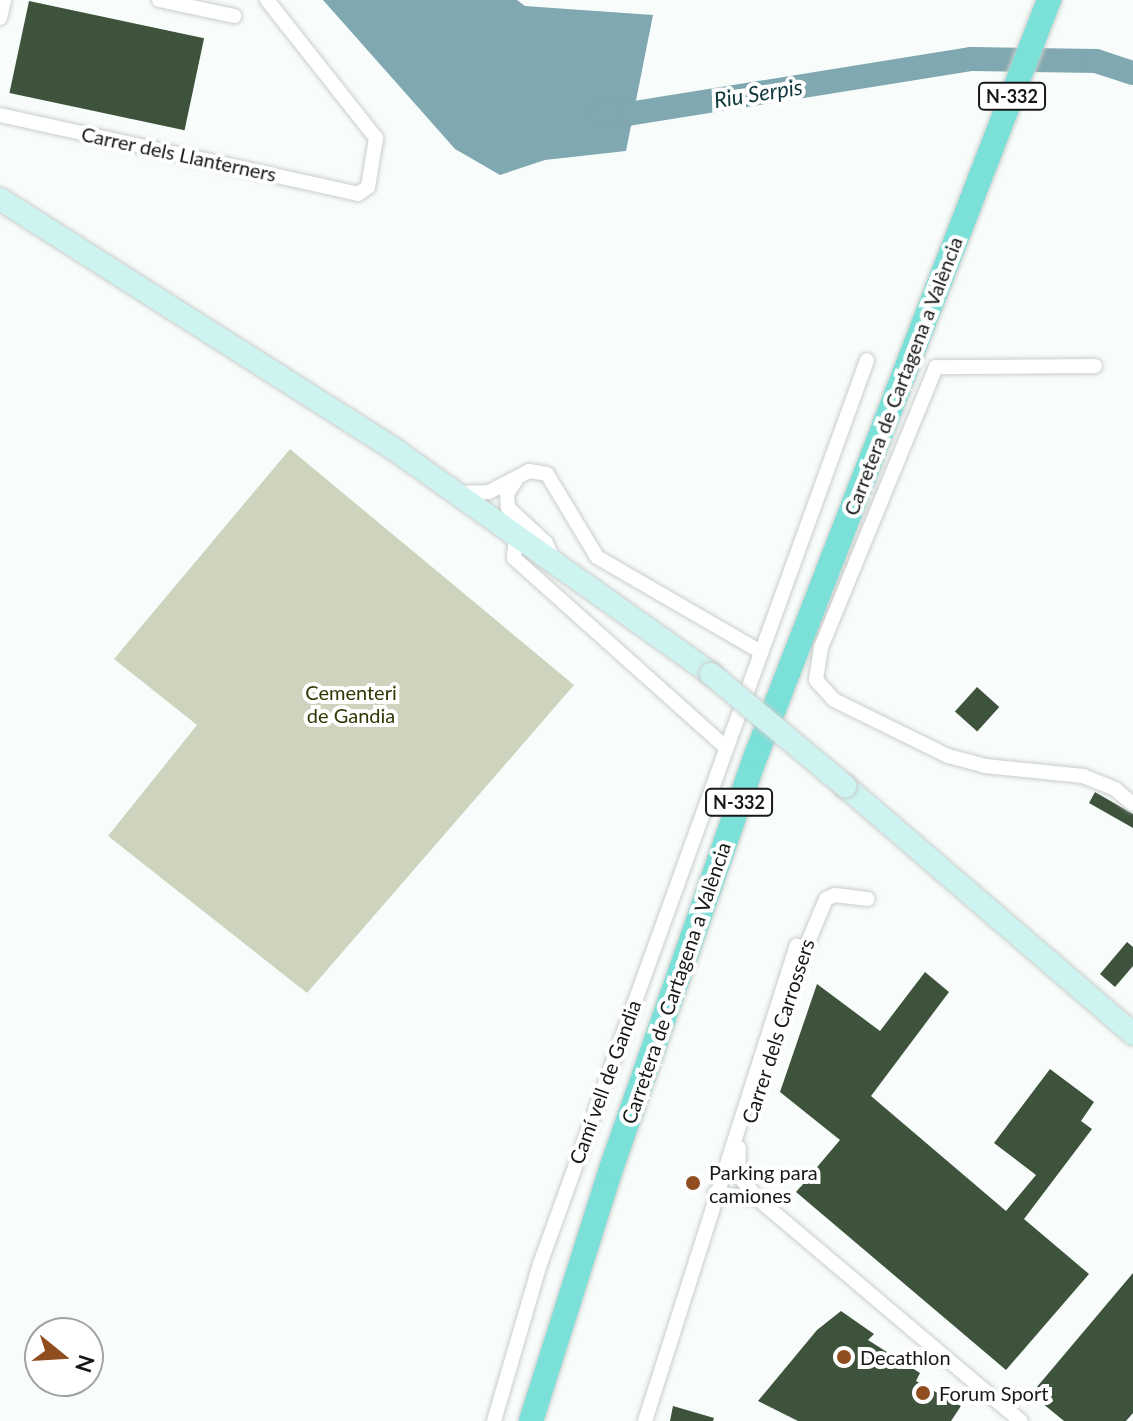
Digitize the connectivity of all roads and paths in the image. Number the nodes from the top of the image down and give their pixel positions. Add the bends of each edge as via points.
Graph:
1 (4, 0) edge
2 (159, 0) edge
3 (267, 0) edge
4 (1049, 0) edge
5 (234, 16) dead end
6 (0, 18) edge
7 (0, 115) edge
8 (0, 199) edge
9 (867, 360) dead end
10 (1095, 366) dead end
11 (521, 473) junction
12 (460, 493) junction
13 (516, 534) junction
14 (553, 559) junction
15 (761, 652) junction
16 (724, 746) junction
17 (1133, 804) edge
18 (868, 899) dead end
19 (797, 946) dead end
20 (1133, 1034) edge
21 (715, 1193) junction
22 (758, 1199) junction
23 (494, 1421) edge
24 (531, 1421) edge
25 (645, 1421) edge
26 (1021, 1421) edge

1 - 6 street
2 - 5 street
3 - 7 street, Carrer dels Llanterners via 376,138 368,187 358,194
4 - 24 highway, Carretera de Cartagena a València / N-332 via 751,768 612,1166
8 - 12 main road
9 - 15 street, Camí vell de Gandia
10 - 17 street via 936,367 821,648 816,680 834,700 948,756 985,766 1083,776 1115,789
11 - 12 street via 489,492
11 - 14 street via 506,504 546,543
11 - 15 street via 538,470 555,481 583,541 610,568
12 - 13 main road
13 - 14 main road
13 - 16 street via 514,558
14 - 20 main road, bridge via 711,674
15 - 16 street, Camí vell de Gandia
16 - 23 street, Camí vell de Gandia via 540,1264
18 - 22 street, Carrer dels Carrossers via 826,899 809,937 735,1164
19 - 21 street, Carrer dels Carrossers
21 - 22 street
21 - 25 street, Carrer dels Carrossers
22 - 26 street

